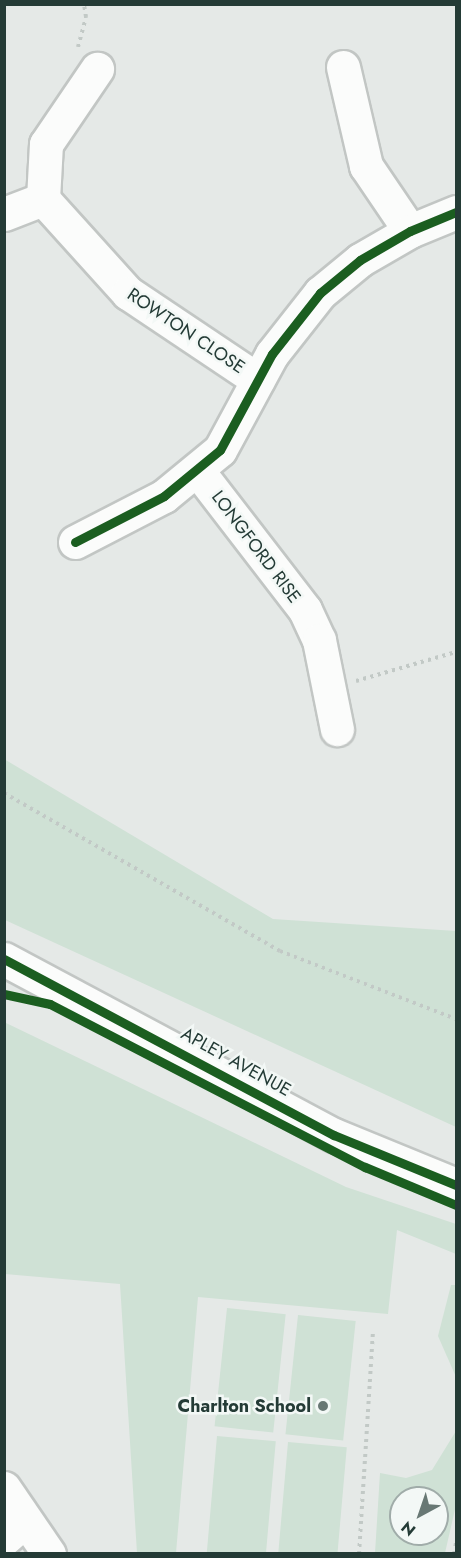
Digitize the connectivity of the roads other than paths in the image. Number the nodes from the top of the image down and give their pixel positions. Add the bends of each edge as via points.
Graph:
1 (343, 67) dead end
2 (97, 69) dead end
3 (43, 199) junction
4 (456, 212) edge
5 (4, 214) edge
6 (410, 231) junction
7 (258, 380) junction
8 (198, 471) junction
9 (75, 543) dead end
10 (336, 729) dead end
11 (4, 959) edge
12 (456, 1185) edge
13 (4, 1488) edge
14 (15, 1530) edge
15 (49, 1554) edge

1 - 6 street via 366,166
2 - 3 street via 46,144
3 - 5 street
3 - 7 street, ROWTON CLOSE via 128,293
4 - 6 street
6 - 7 street via 360,260 320,292 272,354
7 - 8 street via 220,450
8 - 9 street via 132,516
8 - 10 street, LONGFORD RISE via 305,610 318,640
11 - 12 street, APLEY AVENUE via 334,1135
13 - 14 street
14 - 15 street

